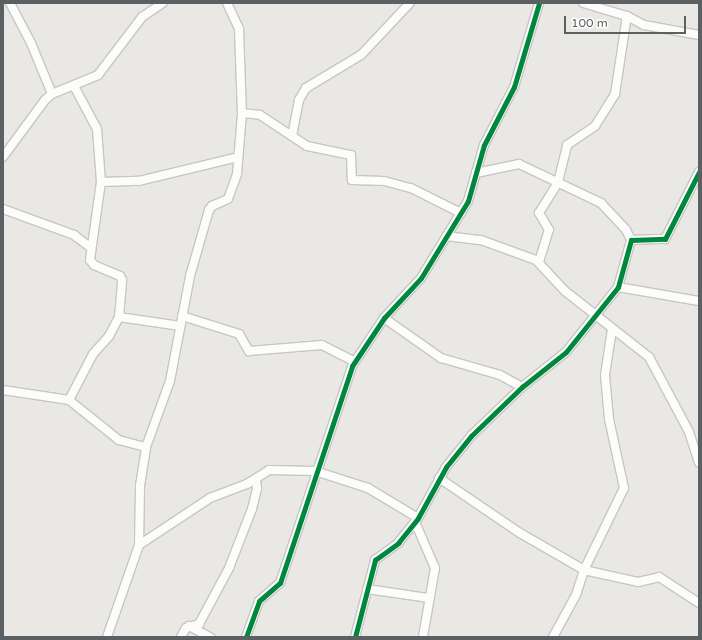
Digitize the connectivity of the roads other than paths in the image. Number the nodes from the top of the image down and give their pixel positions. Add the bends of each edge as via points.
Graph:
1 (10, 3) edge
2 (163, 3) edge
3 (227, 3) edge
4 (410, 3) edge
5 (539, 3) edge
6 (583, 3) edge
7 (627, 16) junction
8 (699, 35) edge
9 (74, 86) junction
10 (52, 94) junction
11 (242, 113) junction
12 (292, 136) junction
13 (3, 157) edge
14 (238, 157) junction
15 (699, 172) edge
16 (476, 173) junction
17 (101, 182) junction
18 (558, 182) junction
19 (3, 209) edge
20 (460, 213) junction
21 (446, 236) junction
22 (631, 240) junction
23 (92, 248) junction
24 (540, 262) junction
25 (618, 287) junction
26 (699, 301) edge
27 (594, 314) junction
28 (182, 316) junction
29 (120, 317) junction
30 (384, 318) junction
31 (180, 326) junction
32 (612, 329) junction
33 (354, 361) junction
34 (522, 387) junction
35 (3, 390) edge
36 (70, 400) junction
37 (146, 447) junction
38 (699, 462) edge
39 (315, 471) junction
40 (439, 478) junction
41 (256, 479) junction
42 (416, 520) junction
43 (139, 532) junction
44 (152, 535) junction
45 (139, 545) junction
46 (584, 570) junction
47 (366, 589) junction
48 (428, 598) junction
49 (699, 603) edge
50 (189, 626) junction
51 (107, 637) edge
52 (181, 637) edge
53 (210, 637) edge
54 (246, 637) edge
55 (356, 637) edge
56 (423, 637) edge
57 (553, 637) edge

1 - 10 street via 31,43
2 - 9 street via 142,17 98,75
3 - 11 street via 239,29
4 - 12 street via 361,55 306,88 299,100
5 - 16 street via 514,88 484,145
6 - 7 street
7 - 8 street via 644,25
7 - 18 street via 615,94 595,126 567,145
9 - 10 street
9 - 17 street via 97,129
10 - 13 street via 38,108
11 - 12 street via 260,115
11 - 14 street
12 - 20 street via 307,146 351,155 352,180 384,181 411,188
14 - 17 street via 139,181
14 - 28 street via 237,174 228,199 209,210
15 - 22 street via 665,239
16 - 18 street via 514,163
16 - 20 street via 471,195
17 - 23 street
18 - 22 street via 601,203 626,230
18 - 24 street via 539,213 540,218 549,226
19 - 23 street via 74,235
20 - 21 street
21 - 24 street via 494,243
21 - 30 street via 421,278
22 - 25 street
23 - 29 street via 92,263 122,278
24 - 27 street via 557,284
25 - 26 street
25 - 27 street
27 - 32 street
27 - 34 street via 566,352
28 - 31 street
28 - 33 street via 236,332 249,351 318,345
29 - 31 street
29 - 36 street via 109,336 93,354
30 - 33 street
30 - 34 street via 441,358 500,375
31 - 37 street via 170,381
32 - 38 street via 653,362 689,432
32 - 46 street via 605,375 609,419 624,488
33 - 39 street
34 - 40 street via 472,436
35 - 36 street
36 - 37 street via 119,440
37 - 43 street via 140,486
39 - 41 street via 269,470
39 - 42 street via 368,488
39 - 54 street via 280,583 259,601
40 - 42 street
40 - 46 street via 520,533
41 - 44 street via 210,498
41 - 50 street via 258,489 252,509 229,568 199,624
42 - 47 street via 398,543 375,560
42 - 48 street via 435,568
43 - 44 street
43 - 45 street
44 - 45 street
45 - 51 street
46 - 49 street via 638,582 660,577
46 - 57 street via 576,595
47 - 48 street
47 - 55 street
48 - 56 street
50 - 52 street
50 - 53 street

